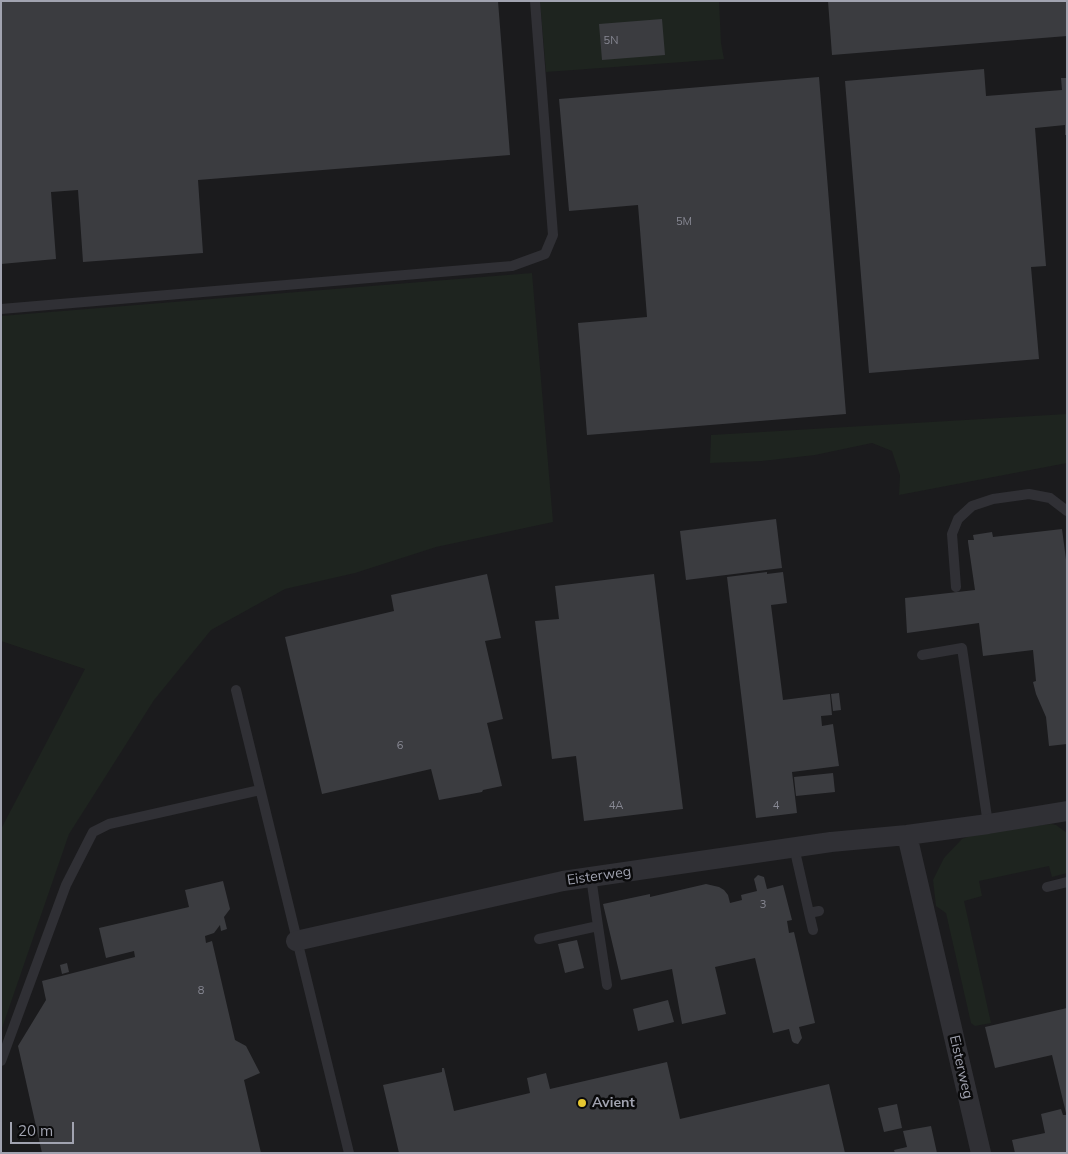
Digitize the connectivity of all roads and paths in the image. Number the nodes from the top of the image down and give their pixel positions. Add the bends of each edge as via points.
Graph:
1 (535, 1) edge
2 (1, 308) edge
3 (1067, 511) edge
4 (956, 587) dead end
5 (922, 655) dead end
6 (236, 690) dead end
7 (260, 790) junction
8 (1067, 811) edge
9 (988, 824) junction
10 (907, 835) junction
11 (794, 847) junction
12 (591, 877) junction
13 (1067, 882) edge
14 (1047, 887) dead end
15 (598, 926) junction
16 (813, 930) dead end
17 (539, 939) dead end
18 (296, 941) junction
19 (608, 985) dead end
20 (1, 1061) edge
21 (349, 1153) edge
22 (981, 1153) edge

1 - 2 lane via 553,235 545,254 512,266
3 - 4 lane via 1050,498 1029,494 992,499 972,506 958,519 952,534
5 - 9 lane via 962,648
6 - 7 lane
7 - 18 lane
7 - 20 lane via 109,824 93,832 66,884
8 - 9 street, Eisterweg
9 - 10 street, Eisterweg
10 - 11 street, Eisterweg
10 - 22 street, Eisterweg
11 - 12 street, Eisterweg
11 - 16 lane via 814,912
12 - 15 lane
12 - 18 street, Eisterweg
13 - 14 lane
15 - 17 lane
15 - 19 lane
18 - 21 lane

